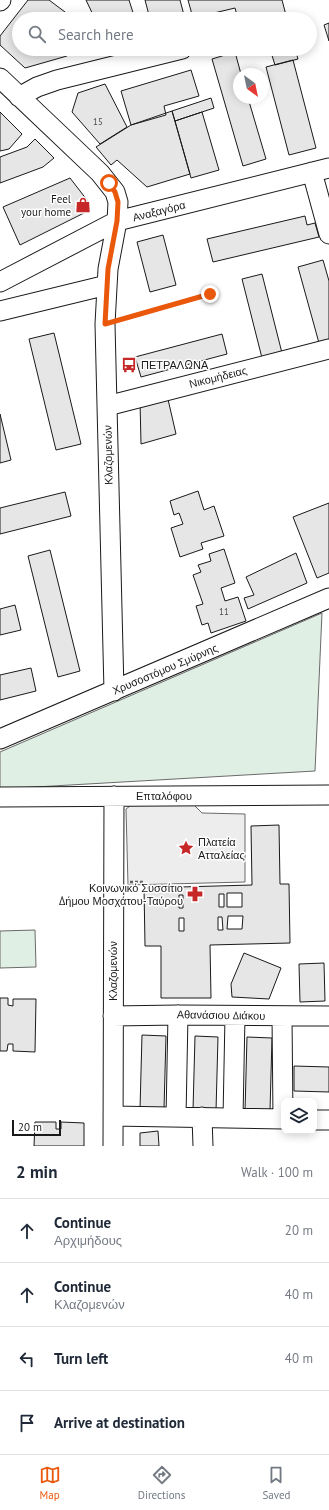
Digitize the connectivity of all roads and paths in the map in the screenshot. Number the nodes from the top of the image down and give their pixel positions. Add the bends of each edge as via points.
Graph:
1 (154, 56) edge
2 (0, 78) edge
3 (19, 97) junction
4 (320, 170) edge
5 (117, 221) junction
6 (329, 234) edge
7 (0, 282) edge
8 (106, 285) junction
9 (210, 294) dead end
10 (0, 311) edge
11 (105, 324) junction
12 (329, 348) edge
13 (107, 406) junction
14 (329, 598) edge
15 (114, 691) junction
16 (0, 739) edge
17 (329, 795) edge
18 (114, 796) junction
19 (0, 797) edge
20 (178, 1015) junction
21 (113, 1016) junction
22 (236, 1016) junction
23 (282, 1016) junction
24 (329, 1016) edge
25 (284, 1098) edge
26 (113, 1116) junction
27 (176, 1117) junction
28 (202, 1117) junction
29 (232, 1118) junction
30 (281, 1119) edge
31 (317, 1120) edge
32 (329, 1120) edge
33 (113, 1146) edge
34 (203, 1146) edge

1 - 3 street via 57,80
2 - 3 street, Κλαζομενών
3 - 5 street, Κλαζομενών via 109,183 118,202
4 - 5 street, Αναξαγόρα
4 - 6 street
5 - 7 street, Αναξαγόρα
5 - 8 street, Κλαζομενών
8 - 10 street
8 - 11 street, Κλαζομενών
9 - 11 path
11 - 13 street, Κλαζομενών
12 - 13 street, Νικομήδειας
13 - 15 street, Κλαζομενών
14 - 15 street, Χρυσοστόμου Σμύρνης
15 - 16 street, Χρυσοστόμου Σμύρνης
17 - 18 street, Επταλόφου
18 - 19 street, Επταλόφου
18 - 21 street, Κλαζομενών
20 - 21 street, Αθανάσιου Διάκου
20 - 22 street, Αθανάσιου Διάκου
20 - 27 street
21 - 26 street, Κλαζομενών
22 - 23 street, Αθανάσιου Διάκου
22 - 29 street
23 - 24 street, Αθανάσιου Διάκου
23 - 25 street
26 - 27 street
26 - 33 street, Κλαζομενών
27 - 28 street
28 - 29 street
28 - 34 street
29 - 30 street
31 - 32 street

